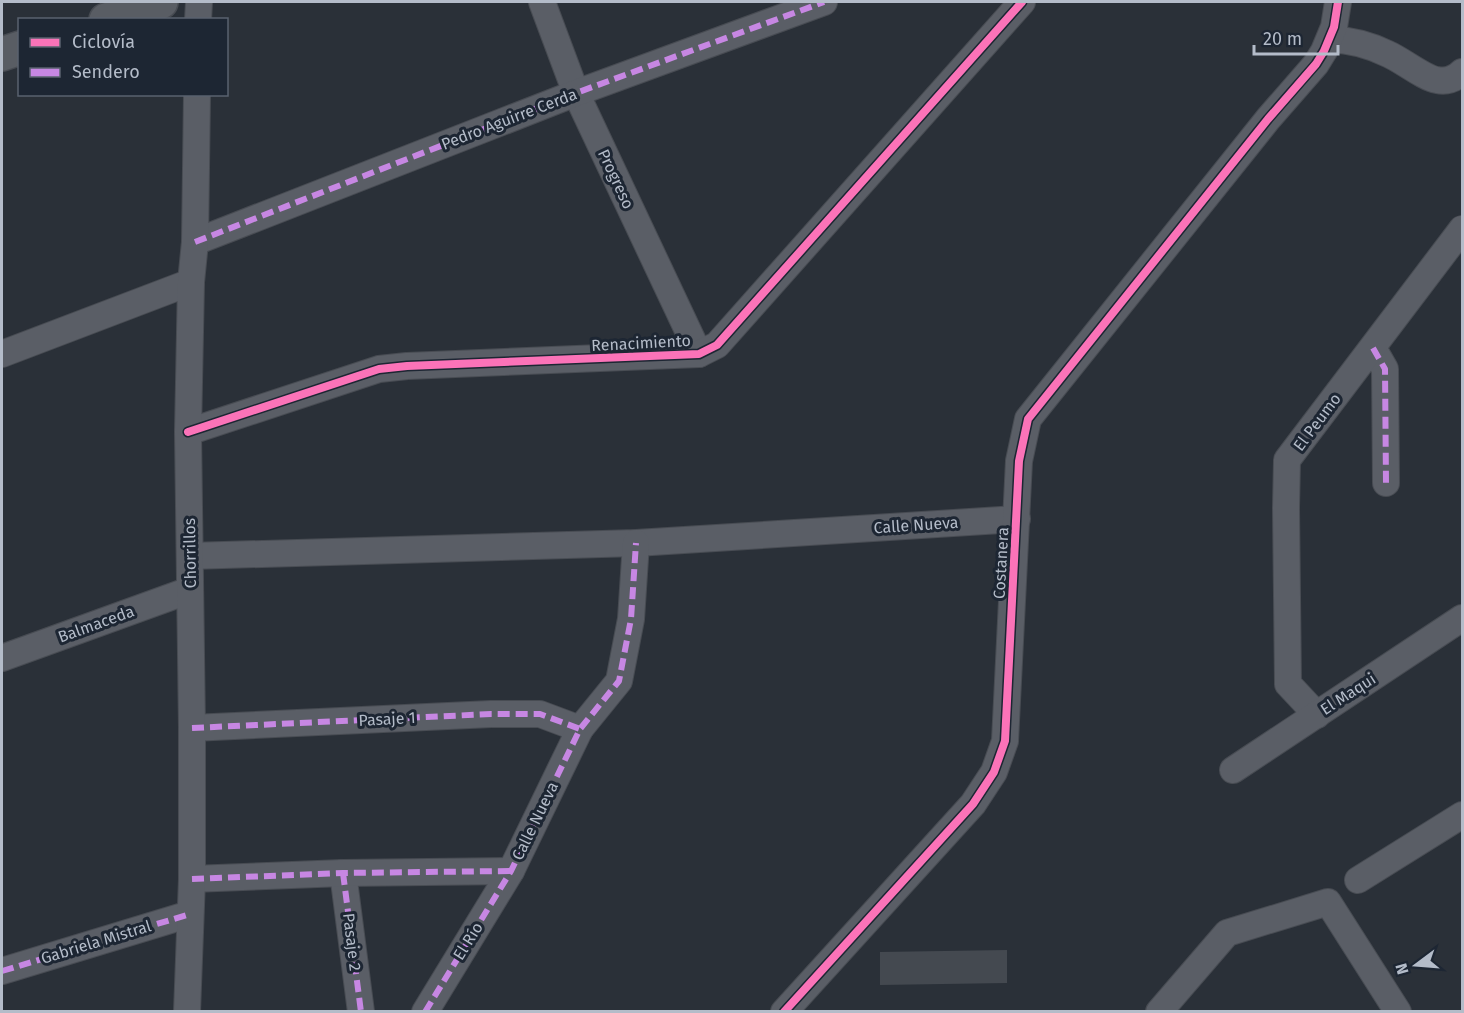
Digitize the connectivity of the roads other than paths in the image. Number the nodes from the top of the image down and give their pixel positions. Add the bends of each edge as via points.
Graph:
1 (161, 2) edge
2 (199, 2) edge
3 (542, 2) edge
4 (824, 2) edge
5 (1022, 2) edge
6 (1338, 2) edge
7 (112, 18) edge
8 (198, 18) edge
9 (1330, 39) junction
10 (18, 49) edge
11 (2, 54) edge
12 (1462, 72) edge
13 (576, 93) junction
14 (197, 96) edge
15 (1462, 229) edge
16 (195, 242) junction
17 (191, 282) junction
18 (1372, 348) junction
19 (2, 354) edge
20 (699, 354) junction
21 (188, 432) junction
22 (1386, 483) dead end
23 (1017, 519) junction
24 (636, 543) junction
25 (190, 556) junction
26 (190, 590) junction
27 (1462, 618) edge
28 (2, 658) edge
29 (1317, 715) junction
30 (192, 728) junction
31 (580, 729) junction
32 (1233, 770) dead end
33 (1462, 815) edge
34 (511, 871) junction
35 (343, 873) junction
36 (192, 879) junction
37 (1358, 880) dead end
38 (190, 914) junction
39 (2, 971) edge
40 (187, 1011) edge
41 (361, 1011) edge
42 (424, 1011) edge
43 (784, 1011) edge
44 (1159, 1011) edge
45 (1398, 1011) edge

1 - 7 street
2 - 8 street
3 - 13 street, Progreso
4 - 13 street, Pedro Aguirre Cerda
5 - 20 street, Renacimiento via 717,345
6 - 9 street, Costanera
9 - 12 street via 1372,47 1434,80 1446,81
9 - 23 street, Costanera via 1316,64 1028,420 1019,461
10 - 11 street
13 - 16 street, Pedro Aguirre Cerda
13 - 20 street, Progreso
14 - 16 street, Chorrillos
15 - 18 street, El Peumo
16 - 17 street, Chorrillos
17 - 19 street
17 - 21 street, Chorrillos
18 - 22 street via 1385,369
18 - 29 street, El Peumo via 1287,460 1288,684
20 - 21 street, Renacimiento via 379,369
21 - 25 street, Chorrillos
23 - 24 street, Calle Nueva
23 - 43 street, Costanera via 1005,741 994,772 973,804
24 - 25 street, Calle Nueva
24 - 31 street, Calle Nueva via 631,619 619,681
25 - 26 street, Chorrillos
26 - 28 street, Balmaceda
26 - 30 street, Chorrillos
27 - 29 street, El Maqui
29 - 32 street, El Maqui
30 - 31 street, Pasaje 1 via 540,714
30 - 36 street, Chorrillos
31 - 34 street, Calle Nueva
33 - 37 street
34 - 35 street, Calle Nueva
34 - 42 street, El Río
35 - 36 street, Calle Nueva
35 - 41 street, Pasaje 2
36 - 38 street, Chorrillos
38 - 39 street, Gabriela Mistral
38 - 40 street, Chorrillos
44 - 45 street via 1227,933 1328,902

